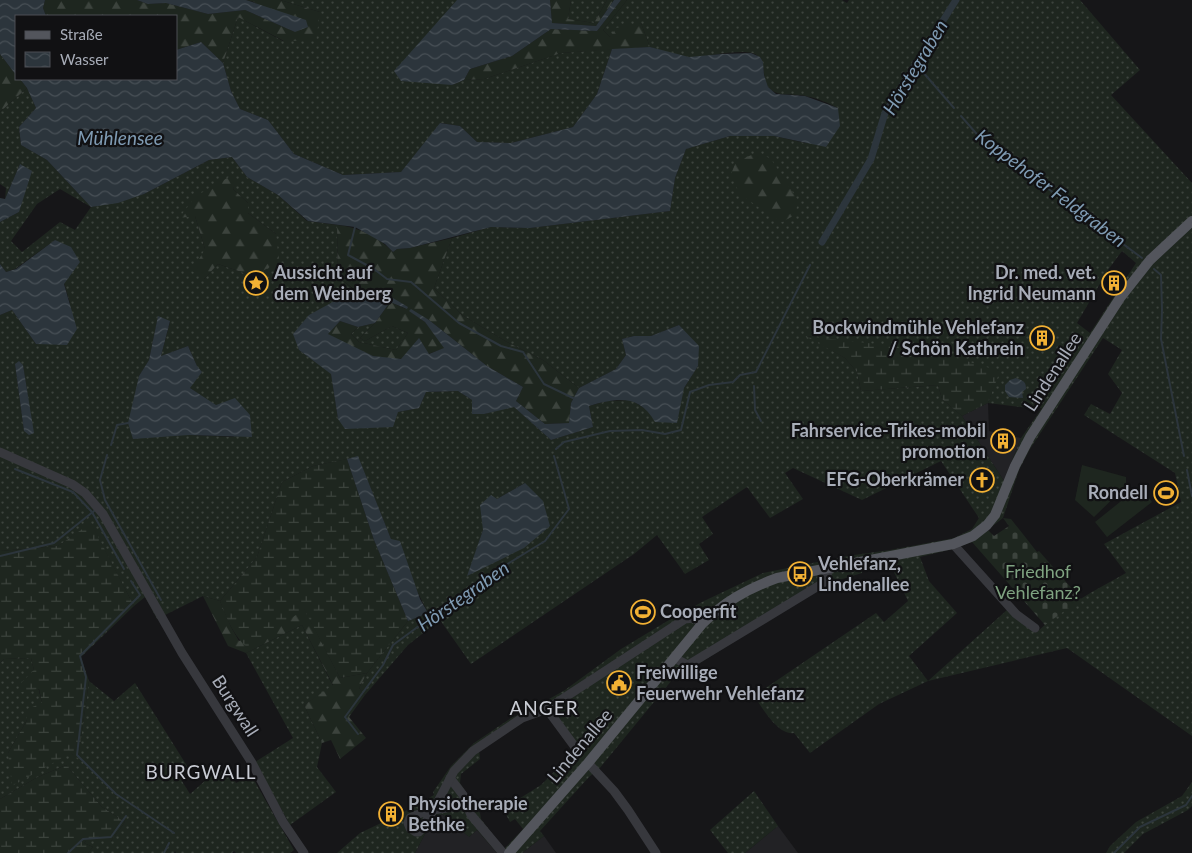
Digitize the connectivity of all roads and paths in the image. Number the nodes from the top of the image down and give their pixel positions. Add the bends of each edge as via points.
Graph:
1 (1192, 221) edge
2 (0, 452) edge
3 (953, 544) junction
4 (829, 568) junction
5 (702, 624) junction
6 (1035, 628) dead end
7 (674, 658) junction
8 (547, 709) junction
9 (575, 748) dead end
10 (588, 763) junction
11 (450, 778) junction
12 (467, 805) junction
13 (304, 853) edge
14 (502, 853) edge
15 (509, 853) edge
16 (656, 853) edge

1 - 3 main road, Lindenallee via 1150,260 1120,298 1030,437 995,515 973,536
2 - 13 street, Burgwall via 72,484 103,514 182,653
3 - 4 main road, Lindenallee
3 - 6 street via 1016,614
4 - 5 main road, Lindenallee via 754,586 718,609
4 - 7 street via 825,582 713,650 688,664
5 - 7 main road, Lindenallee
5 - 8 street via 694,618 685,619
7 - 10 main road, Lindenallee
8 - 9 street
8 - 11 street via 522,718 473,751
10 - 15 main road, Lindenallee
10 - 16 street via 614,791
11 - 12 street
11 - 12 street via 433,810
12 - 14 street via 470,815

